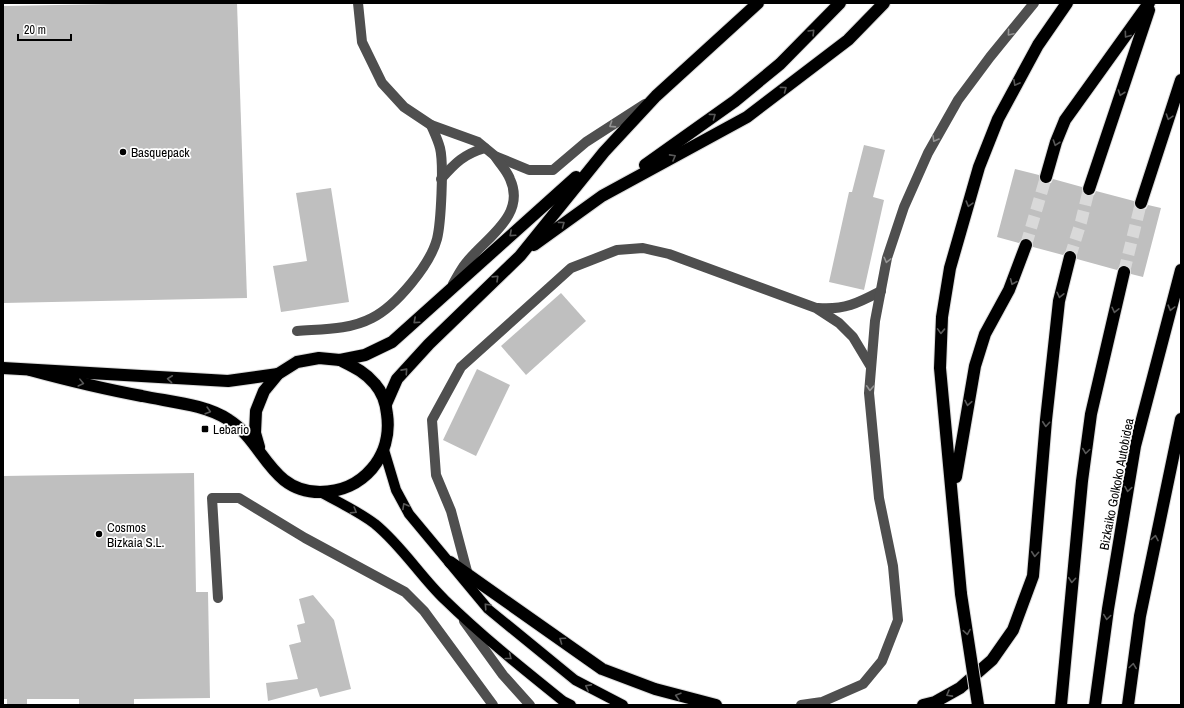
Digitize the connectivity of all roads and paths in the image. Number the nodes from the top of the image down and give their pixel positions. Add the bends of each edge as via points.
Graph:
1 (358, 3) edge
2 (758, 3) edge
3 (840, 3) edge
4 (884, 3) edge
5 (1034, 3) edge
6 (1067, 3) edge
7 (1150, 3) edge
8 (1181, 80) edge
9 (656, 96) junction
10 (431, 125) junction
11 (485, 148) junction
12 (604, 152) junction
13 (495, 156) junction
14 (1046, 177) tunnel mouth
15 (441, 179) junction
16 (1089, 189) tunnel mouth
17 (602, 196) junction
18 (1141, 203) tunnel mouth
19 (1026, 245) tunnel mouth
20 (520, 256) junction
21 (1070, 257) tunnel mouth
22 (1181, 270) edge
23 (1124, 272) tunnel mouth
24 (881, 291) junction
25 (448, 292) junction
26 (816, 308) junction
27 (298, 330) dead end
28 (340, 360) junction
29 (871, 366) junction
30 (3, 368) edge
31 (30, 370) junction
32 (278, 374) junction
33 (386, 404) junction
34 (1181, 419) edge
35 (384, 450) junction
36 (262, 454) junction
37 (320, 492) junction
38 (954, 520) junction
39 (450, 562) junction
40 (468, 575) junction
41 (218, 598) dead end
42 (458, 613) junction
43 (493, 705) edge
44 (530, 705) edge
45 (571, 705) edge
46 (623, 705) edge
47 (716, 705) edge
48 (801, 705) edge
49 (923, 705) edge
50 (978, 705) edge
51 (1061, 705) edge
52 (1095, 705) edge
53 (1128, 705) edge

1 - 10 street via 362,42 382,83 404,107
2 - 9 highway
17 -> 3 highway via 735,101 780,64
17 -> 4 highway via 747,117 848,40
5 -> 24 street via 958,100 928,153 904,207 887,258
6 -> 38 highway via 1038,45 998,119 980,167 950,268 942,317 940,368
7 -> 14 highway via 1065,120
7 -> 16 highway
8 -> 18 highway
9 - 12 highway
9 -> 13 street via 586,142 553,170 529,170
10 - 11 street via 478,142
10 - 15 street via 440,147
11 - 13 street
11 - 15 street via 469,152
12 - 20 highway
12 -> 25 highway
13 - 25 street via 510,180 514,196 510,213 466,263
15 - 27 street via 437,239 426,263 404,291 373,318 353,326
20 -> 17 highway
19 -> 38 highway via 1009,290 985,334 975,366 956,469
33 -> 20 highway via 397,379 429,344
21 -> 49 highway via 1059,300 1033,576 1013,630 992,660 960,688 935,702
22 -> 52 highway, Bizkaiko Golkoko Autobidea via 1135,446
23 -> 51 highway via 1091,414 1082,481
24 - 26 street via 843,308
24 - 29 street
25 -> 28 highway via 392,342 365,355
26 - 29 street via 839,322 853,337
26 - 40 street via 669,254 643,248 617,250 572,268 461,367 432,420 436,475 451,511
28 - 32 highway via 319,358 297,362
28 - 33 highway via 360,370 376,385
29 -> 48 street via 869,393 879,498 893,566 898,620 882,661 863,684 822,702
30 - 31 highway
32 -> 31 highway via 228,381
31 -> 36 highway via 216,413 240,428
32 - 36 highway via 264,391 256,411 255,433
33 - 35 highway via 389,428
53 -> 34 highway via 1140,616
35 - 37 highway via 374,468 359,482 340,490
39 -> 35 main road via 409,514 396,490
36 - 37 highway via 271,470 285,482 302,489
37 -> 42 main road via 375,524
38 -> 50 highway, bridge via 961,594
39 - 40 highway
46 -> 39 main road via 575,680 488,609
47 -> 40 highway via 655,689 602,669
41 - 43 street via 212,498 239,498 305,538 405,592 424,611
42 - 44 street via 503,675
42 -> 45 main road via 483,637

